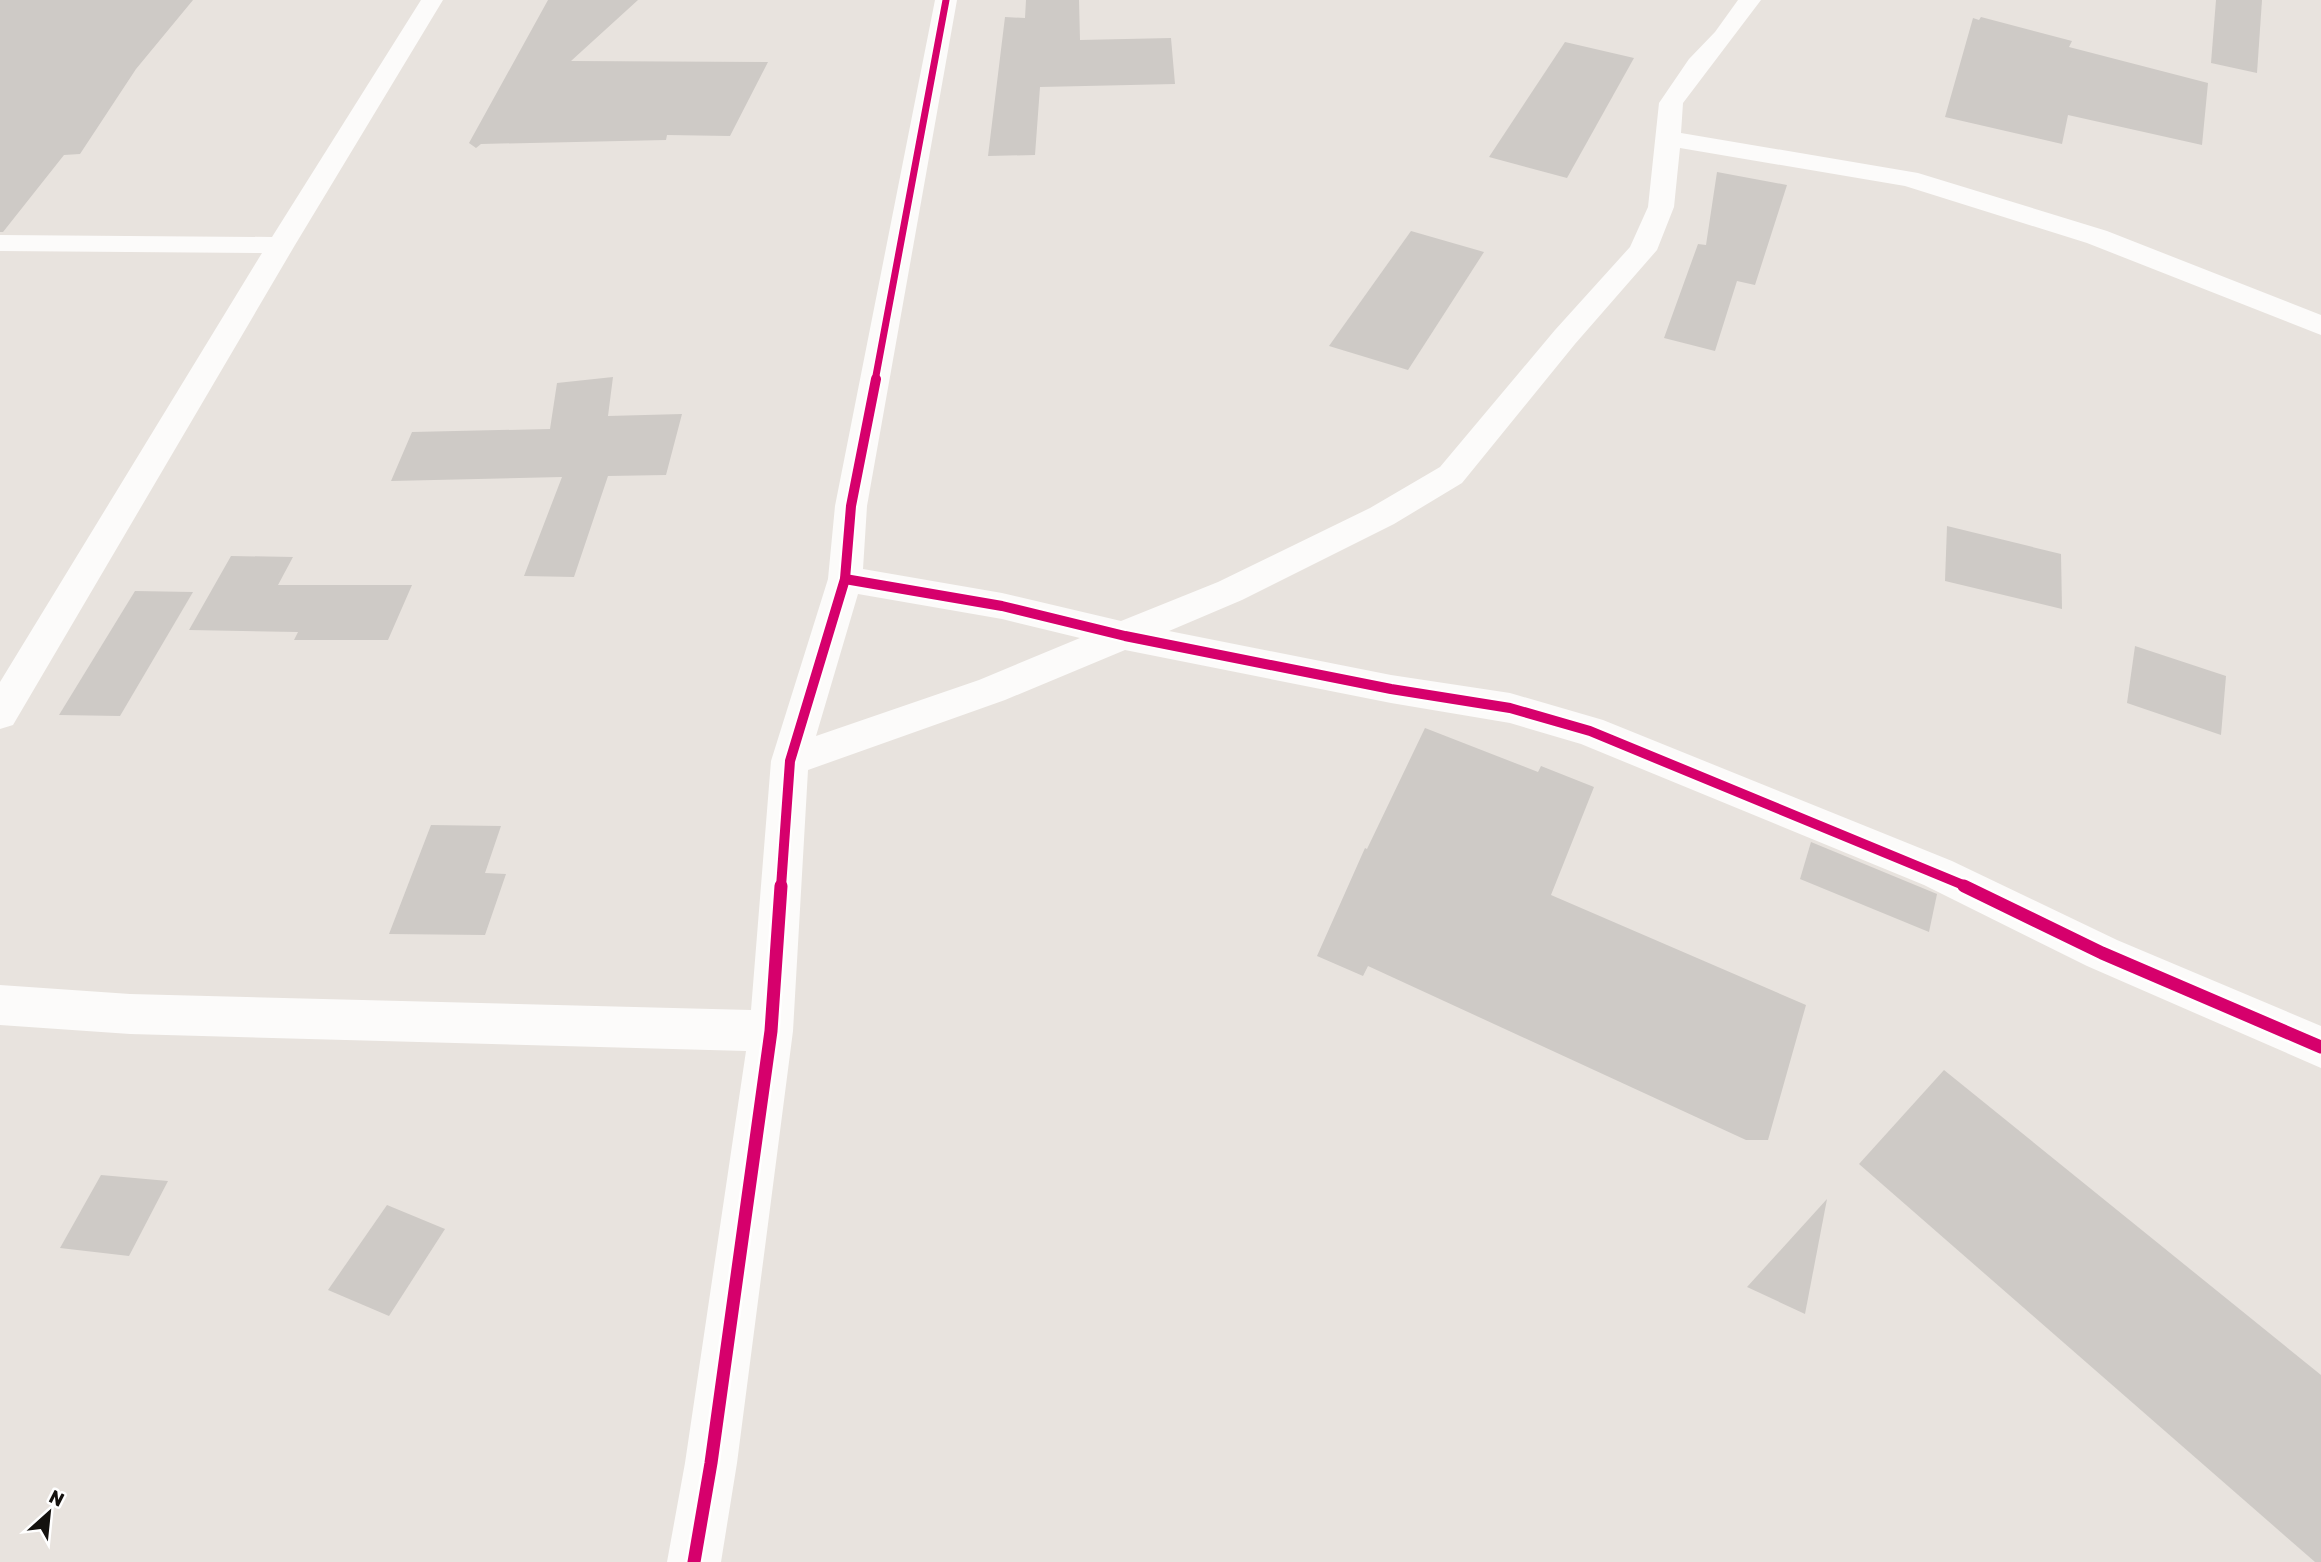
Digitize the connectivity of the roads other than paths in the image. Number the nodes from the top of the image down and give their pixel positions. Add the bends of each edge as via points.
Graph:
1 (432, 0) edge
2 (946, 0) edge
3 (1750, 0) edge
4 (1669, 139) junction
5 (0, 243) edge
6 (281, 245) junction
7 (2321, 326) edge
8 (845, 579) junction
9 (1125, 636) junction
10 (0, 714) edge
11 (790, 761) junction
12 (0, 1005) edge
13 (771, 1031) junction
14 (2321, 1047) edge
15 (694, 1562) edge

1 - 6 street
2 - 8 street via 851,506
3 - 4 street via 1671,103
4 - 7 street via 1909,179 2097,237
4 - 9 street via 1661,207 1643,250 1451,475 1382,516 1230,591
5 - 6 street
6 - 10 street
8 - 9 street via 1002,606
8 - 11 street
9 - 11 street via 992,690
9 - 14 street via 1510,708 1590,731 1938,873 2102,953
11 - 13 street
12 - 13 street via 130,1014
13 - 15 street

